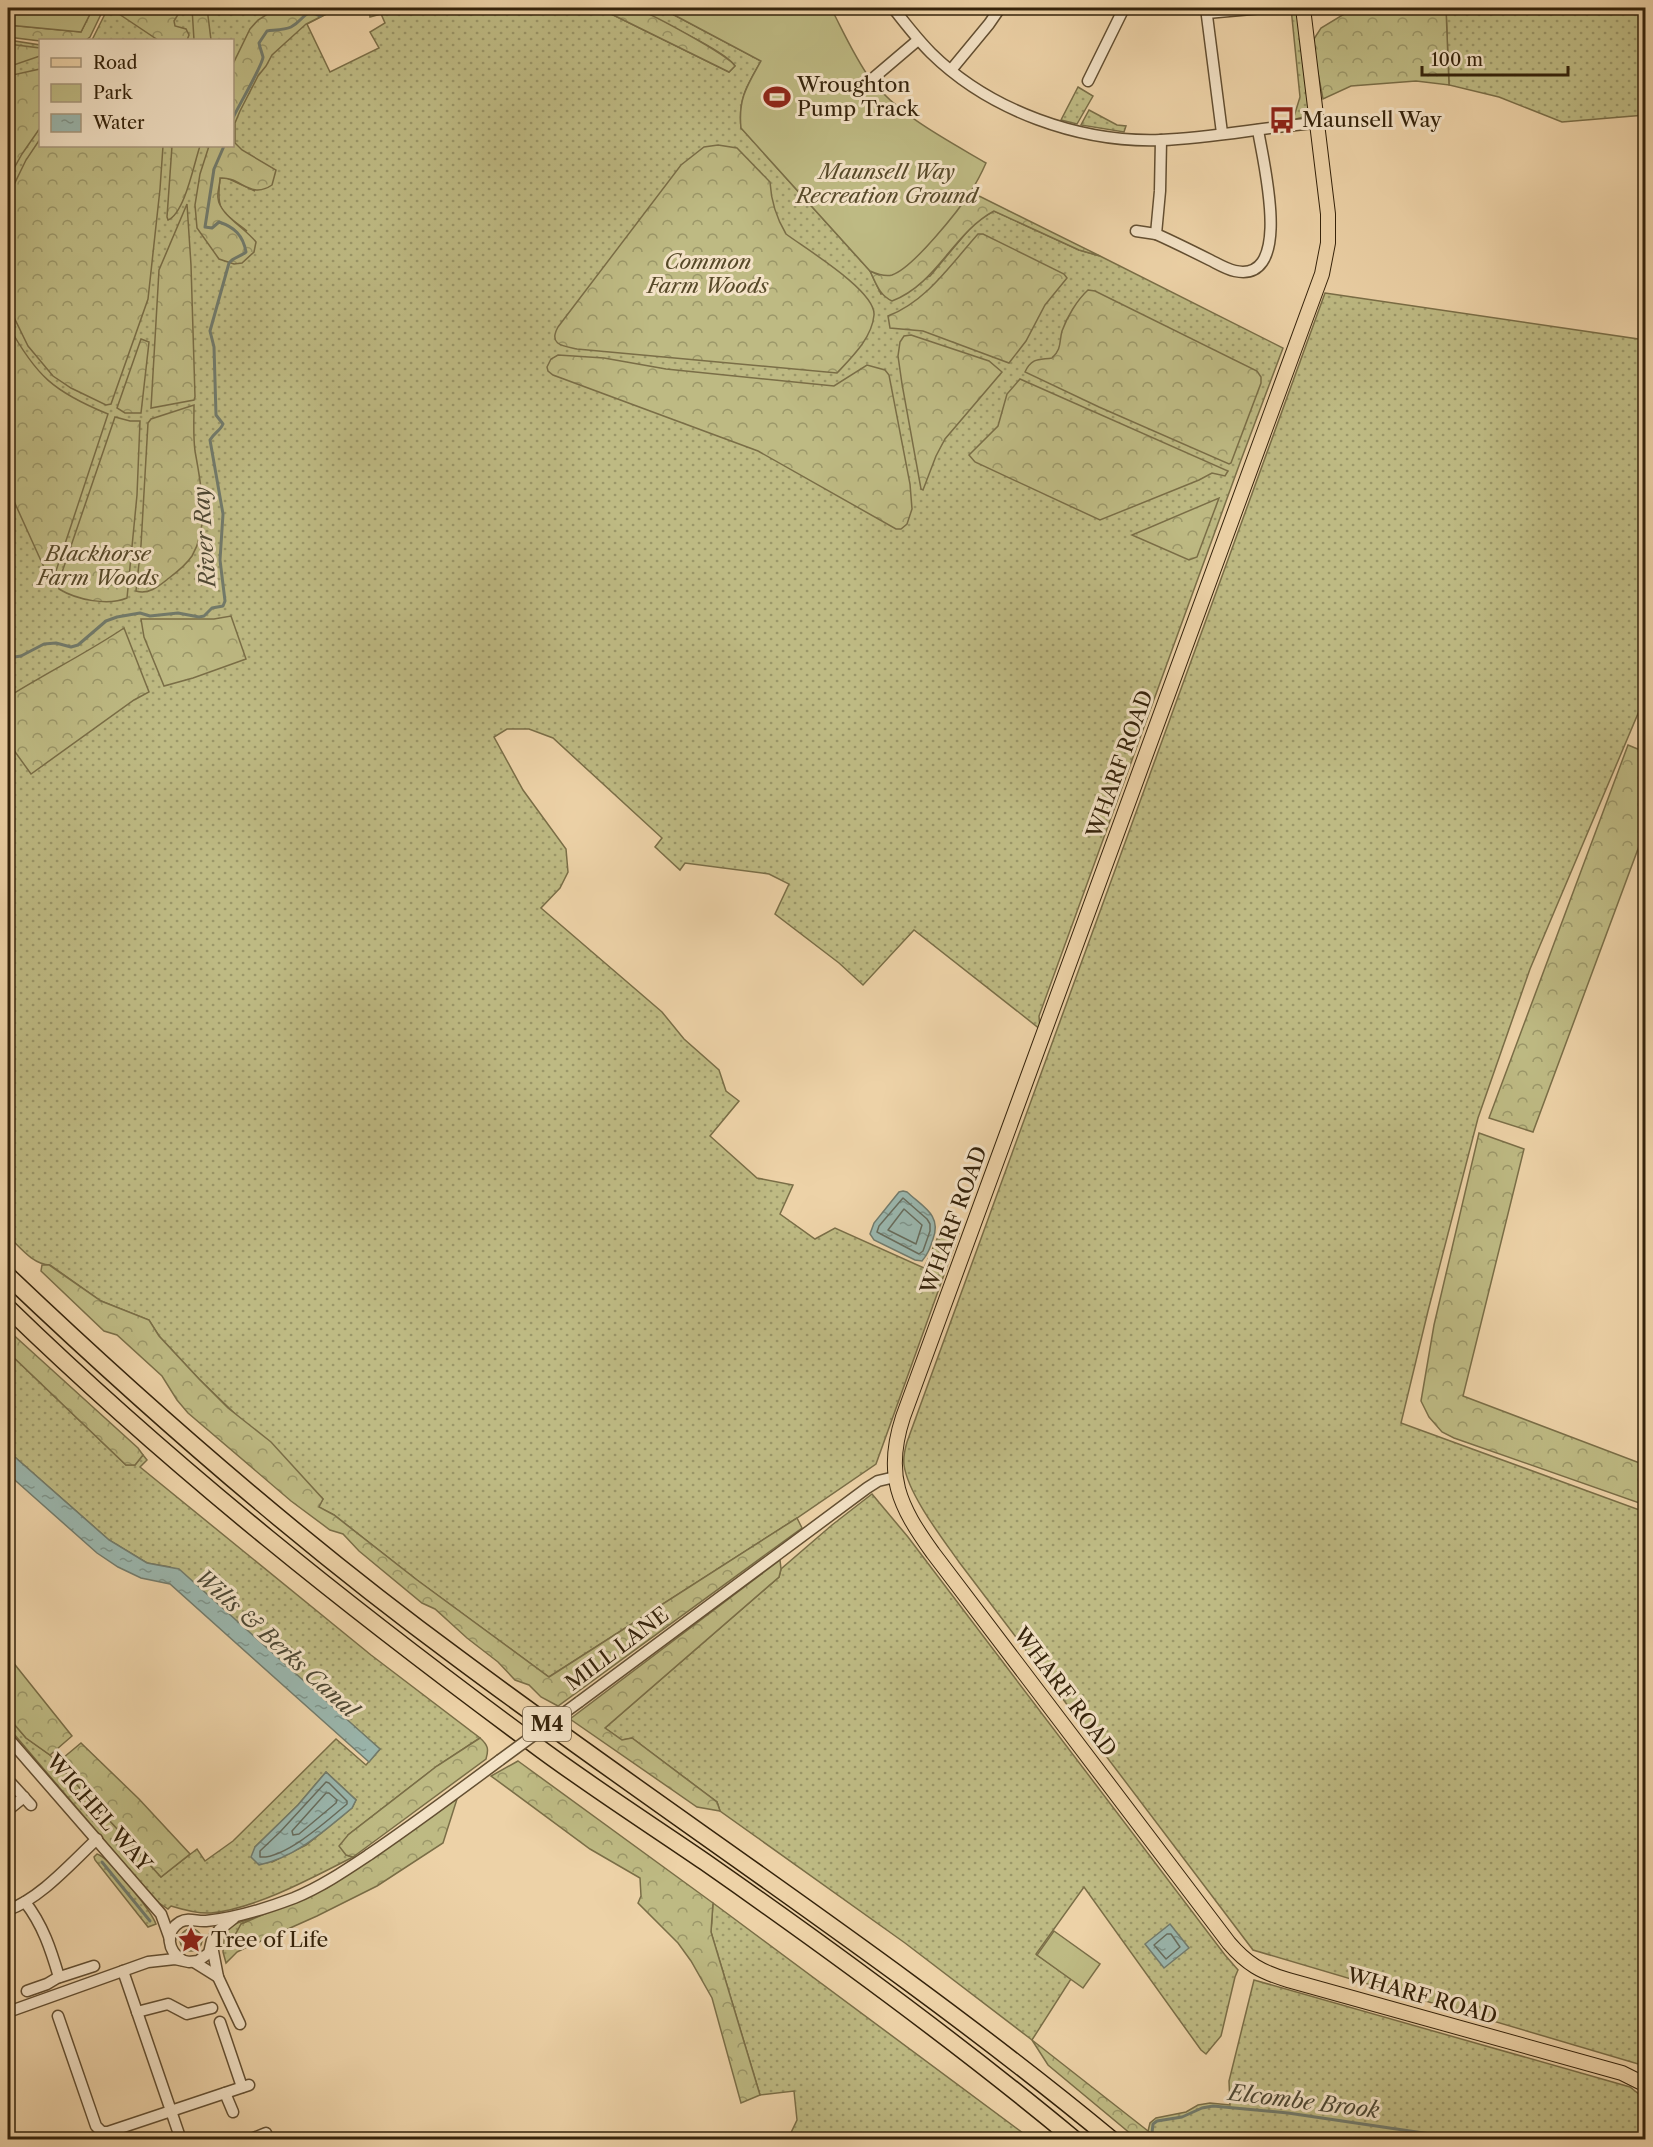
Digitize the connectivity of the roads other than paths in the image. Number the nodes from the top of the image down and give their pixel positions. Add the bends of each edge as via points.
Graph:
1 (893, 8) edge
2 (1000, 8) edge
3 (1124, 8) edge
4 (1263, 8) edge
5 (1303, 8) edge
6 (1206, 10) edge
7 (918, 40) junction
8 (951, 70) junction
9 (871, 80) dead end
10 (1088, 81) dead end
11 (1316, 123) junction
12 (1258, 130) junction
13 (1222, 134) junction
14 (1161, 140) junction
15 (1136, 231) dead end
16 (1156, 234) junction
17 (8, 1276) edge
18 (8, 1308) edge
19 (895, 1477) junction
20 (8, 1738) edge
21 (11, 1783) dead end
22 (8, 1810) edge
23 (97, 1839) junction
24 (25, 1902) junction
25 (8, 1910) edge
26 (160, 1914) junction
27 (234, 1918) junction
28 (185, 1920) junction
29 (201, 1922) junction
30 (170, 1940) junction
31 (212, 1942) junction
32 (182, 1960) junction
33 (148, 1962) junction
34 (194, 1962) junction
35 (94, 1966) dead end
36 (123, 1971) junction
37 (59, 1977) junction
38 (218, 1977) junction
39 (27, 1991) dead end
40 (212, 2008) dead end
41 (8, 2012) edge
42 (137, 2013) junction
43 (58, 2016) dead end
44 (220, 2022) dead end
45 (240, 2024) dead end
46 (1646, 2085) edge
47 (225, 2093) junction
48 (171, 2110) junction
49 (233, 2112) dead end
50 (266, 2133) dead end
51 (181, 2139) edge
52 (249, 2139) edge
53 (1075, 2139) edge
54 (1112, 2139) edge

1 - 7 street
2 - 8 street
3 - 10 street
4 - 6 street
5 - 11 main road, WHARF ROAD
6 - 13 street
7 - 8 street
7 - 9 street
8 - 14 street via 1010,108 1041,121 1111,138
11 - 12 street
11 - 19 main road, WHARF ROAD via 1329,223 1322,274 903,1417 895,1446
12 - 13 street
12 - 16 street via 1271,215 1269,245 1261,263 1250,270 1232,270
13 - 14 street
14 - 16 street
15 - 16 street
17 - 54 highway, M4 via 198,1451 333,1562 556,1732 945,2008
18 - 53 highway, M4 via 182,1467 321,1582 543,1751 862,1974
19 - 27 street, MILL LANE, bridge via 867,1488 394,1838 328,1881
19 - 46 main road, WHARF ROAD via 909,1517 933,1553 1228,1943 1250,1965 1288,1980 1622,2073
20 - 23 street, WICHEL WAY
21 - 22 street via 28,1801
23 - 24 street
23 - 26 street, WICHEL WAY
24 - 25 street
24 - 37 street via 46,1937
26 - 28 street
26 - 30 street, WICHEL WAY
27 - 29 street, MILL LANE
27 - 31 street, MILL LANE
28 - 29 street, MILL LANE
28 - 30 street via 173,1928
29 - 31 street via 209,1929
30 - 32 street via 172,1952
30 - 33 street
31 - 34 street, MILL LANE via 206,1956
31 - 38 street
32 - 33 street
32 - 34 street
33 - 36 street
34 - 38 street
35 - 37 street
36 - 41 street
36 - 42 street
37 - 39 street
38 - 45 street
40 - 42 street via 187,2014 168,2004
42 - 48 street
43 - 48 street via 100,2130 108,2132
44 - 47 street via 245,2086
47 - 48 street
47 - 49 street
48 - 51 street
50 - 52 street

